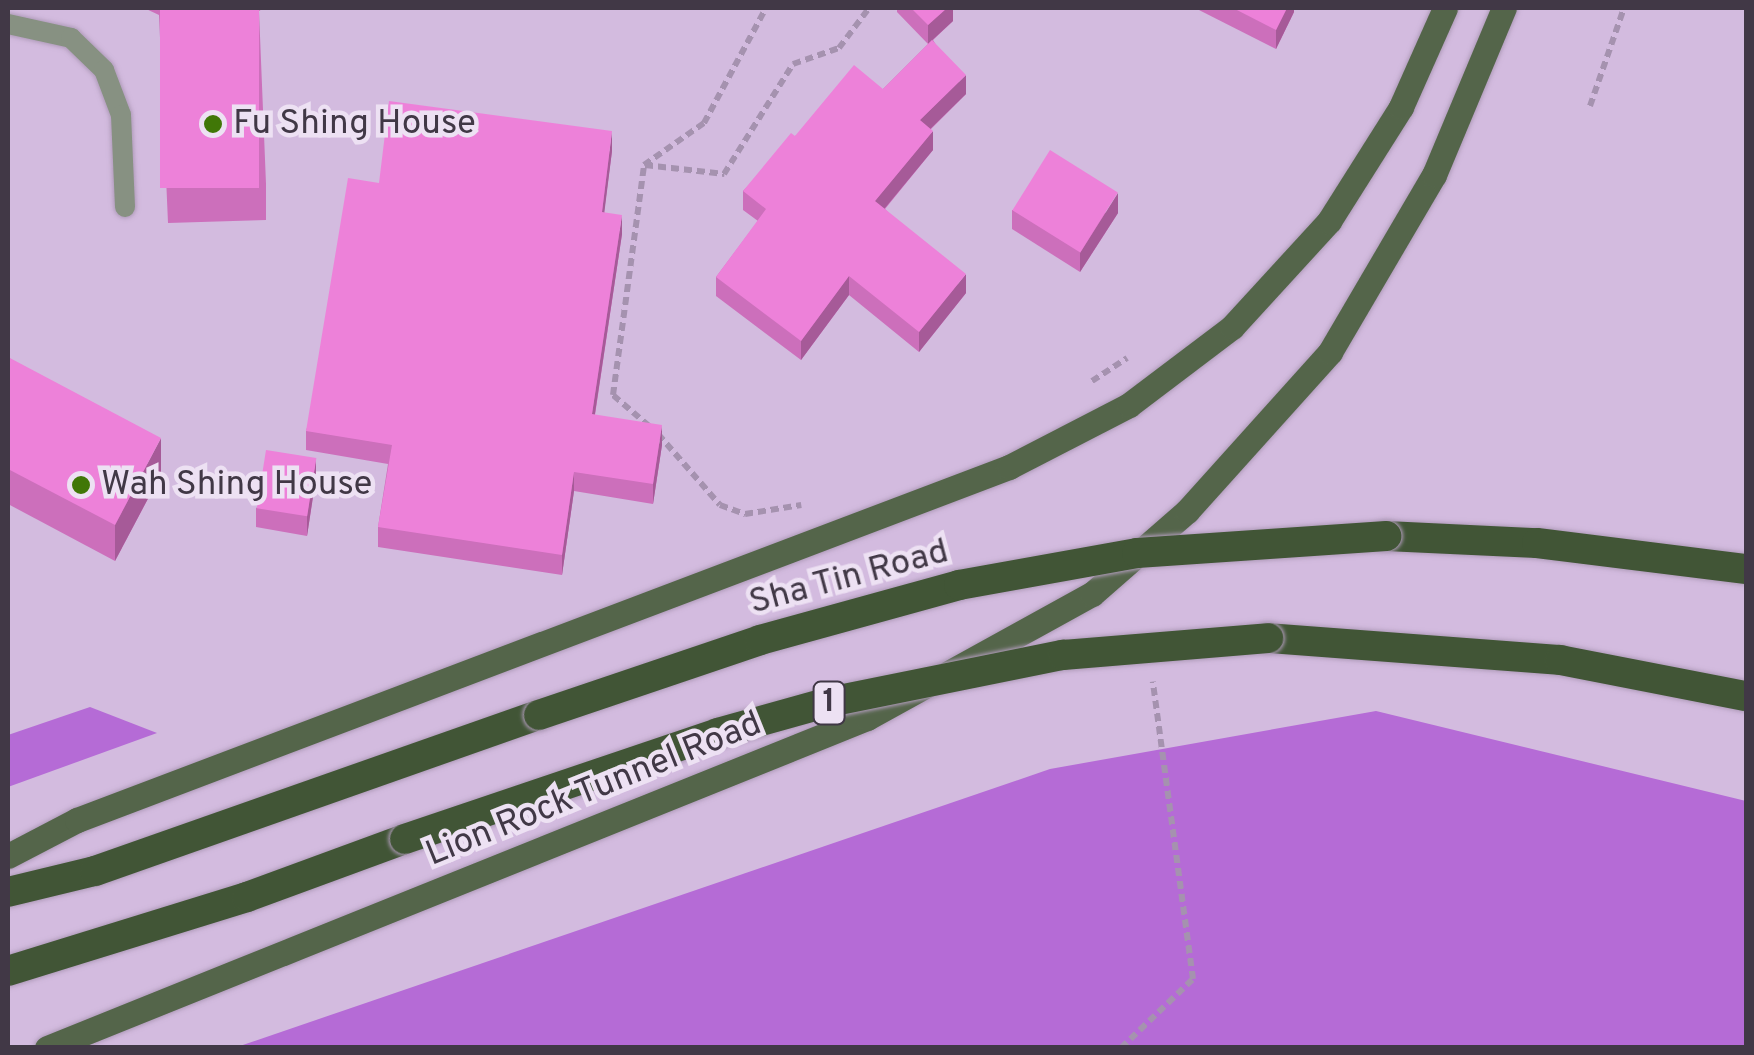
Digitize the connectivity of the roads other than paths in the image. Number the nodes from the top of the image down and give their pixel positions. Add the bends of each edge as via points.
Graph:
1 (1445, 8) edge
2 (1504, 8) edge
3 (8, 24) edge
4 (125, 208) dead end
5 (1746, 570) edge
6 (1746, 696) edge
7 (8, 856) edge
8 (8, 892) edge
9 (8, 970) edge
10 (47, 1048) edge

1 - 7 main road via 1401,107 1329,221 1232,327 1128,405 1010,467 76,820
2 - 10 main road, Lion Rock Tunnel Road via 1434,176 1330,352 1187,511 1092,594 867,718
3 - 4 lane via 71,38 104,70 121,115
5 - 8 highway, Sha Tin Road / 1, bridge via 1537,544 1386,536 1136,554 959,586 760,640 95,871
6 - 9 highway, 1, bridge via 1560,660 1268,638 1063,655 829,702 700,738 247,897

